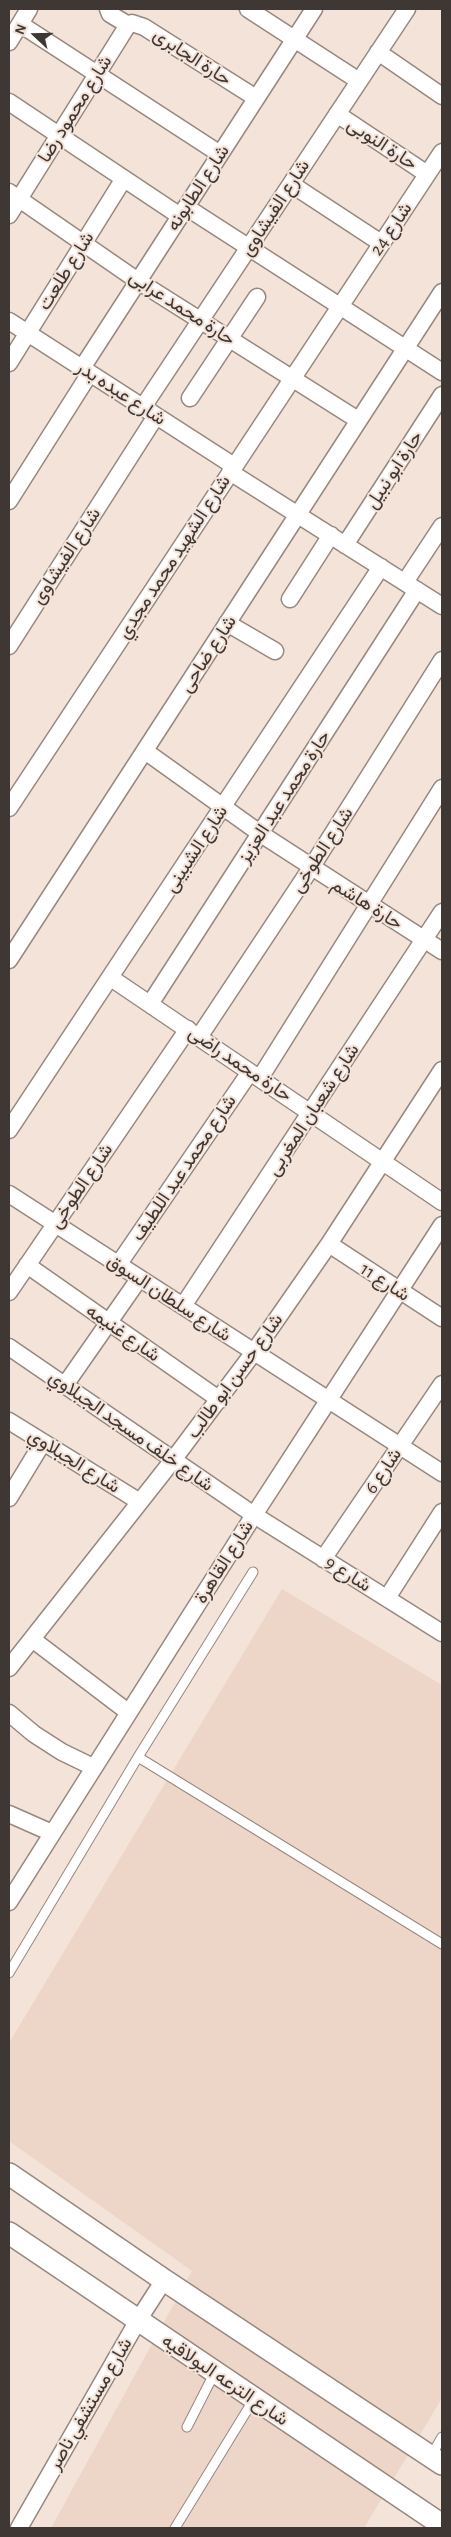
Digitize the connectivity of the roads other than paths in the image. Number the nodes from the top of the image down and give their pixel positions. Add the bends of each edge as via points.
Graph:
1 (29, 9) edge
2 (108, 9) edge
3 (248, 9) edge
4 (314, 9) edge
5 (407, 9) edge
6 (126, 25) junction
7 (13, 30) edge
8 (294, 39) junction
9 (378, 52) junction
10 (97, 74) junction
11 (359, 81) junction
12 (442, 96) edge
13 (256, 98) junction
14 (9, 102) edge
15 (337, 114) junction
16 (58, 136) junction
17 (442, 152) edge
18 (220, 154) junction
19 (428, 174) junction
20 (123, 180) junction
21 (291, 184) junction
22 (14, 196) edge
23 (183, 212) junction
24 (9, 215) edge
25 (381, 243) junction
26 (83, 244) junction
27 (249, 248) junction
28 (138, 281) junction
29 (442, 292) edge
30 (258, 297) dead end
31 (339, 306) junction
32 (9, 320) edge
33 (200, 321) junction
34 (28, 333) junction
35 (229, 339) junction
36 (405, 348) junction
37 (9, 363) edge
38 (86, 370) junction
39 (442, 372) edge
40 (292, 378) junction
41 (442, 395) edge
42 (190, 398) dead end
43 (150, 411) junction
44 (358, 420) junction
45 (232, 469) junction
46 (9, 501) edge
47 (297, 514) junction
48 (442, 526) edge
49 (330, 535) junction
50 (345, 545) junction
51 (381, 567) junction
52 (411, 586) junction
53 (290, 599) dead end
54 (442, 606) edge
55 (228, 623) junction
56 (9, 646) edge
57 (275, 651) dead end
58 (442, 660) edge
59 (145, 751) junction
60 (442, 788) edge
61 (9, 808) edge
62 (223, 808) junction
63 (261, 834) junction
64 (311, 868) junction
65 (368, 905) junction
66 (442, 912) edge
67 (424, 940) junction
68 (442, 951) edge
69 (9, 960) edge
70 (111, 978) junction
71 (150, 1004) junction
72 (193, 1033) junction
73 (442, 1070) edge
74 (255, 1075) junction
75 (312, 1113) junction
76 (9, 1130) edge
77 (382, 1161) junction
78 (9, 1194) edge
79 (442, 1202) edge
80 (55, 1225) junction
81 (442, 1225) edge
82 (329, 1244) junction
83 (27, 1265) junction
84 (118, 1265) junction
85 (139, 1279) junction
86 (400, 1291) junction
87 (9, 1292) edge
88 (183, 1306) junction
89 (442, 1318) edge
90 (109, 1322) junction
91 (9, 1347) edge
92 (254, 1352) junction
93 (442, 1384) edge
94 (65, 1385) junction
95 (220, 1400) junction
96 (330, 1401) junction
97 (9, 1421) edge
98 (43, 1442) junction
99 (400, 1446) junction
100 (173, 1460) junction
101 (442, 1473) edge
102 (13, 1480) edge
103 (9, 1498) edge
104 (140, 1502) junction
105 (442, 1512) edge
106 (254, 1515) junction
107 (323, 1558) junction
108 (254, 1572) dead end
109 (387, 1598) junction
110 (442, 1633) edge
111 (32, 1639) junction
112 (9, 1668) edge
113 (128, 1712) junction
114 (9, 1713) edge
115 (138, 1757) junction
116 (93, 1768) junction
117 (9, 1814) edge
118 (52, 1833) junction
119 (10, 1897) edge
120 (442, 1944) edge
121 (9, 1973) edge
122 (9, 2174) edge
123 (9, 2233) edge
124 (164, 2280) junction
125 (137, 2322) junction
126 (215, 2372) junction
127 (254, 2399) junction
128 (188, 2427) dead end
129 (442, 2436) edge
130 (437, 2460) edge
131 (442, 2525) edge
132 (19, 2528) edge
133 (175, 2528) edge

1 - 7 street
2 - 6 street
3 - 8 street
4 - 8 street, شارع الطابونه
5 - 9 street, شارع الفيشاوى
6 - 10 street, شارع محمود رضا
6 - 13 street, حارة الجابرى via 144,26
7 - 10 street
8 - 11 street
8 - 13 street, شارع الطابونه
9 - 11 street, شارع الفيشاوى
9 - 12 street
10 - 16 street, شارع محمود رضا
10 - 18 street
11 - 15 street, شارع الفيشاوى
13 - 18 street, شارع الطابونه
14 - 16 street
15 - 19 street, حارة النوبى
15 - 21 street, شارع الفيشاوى
16 - 20 street
16 - 22 street, شارع محمود رضا
17 - 19 street, شارع 24
18 - 23 street, شارع الطابونه
19 - 25 street, شارع 24
20 - 23 street
20 - 26 street, شارع طلعت
21 - 25 street
21 - 27 street, شارع الفيشاوى
22 - 24 street, شارع محمود رضا
22 - 26 street, حارة محمد عرابى
23 - 27 street
23 - 28 street, شارع الطابونه
25 - 31 street, شارع 24
26 - 28 street, حارة محمد عرابى
26 - 34 street, شارع طلعت
27 - 31 street
27 - 33 street, شارع الفيشاوى
28 - 33 street, حارة محمد عرابى
28 - 38 street, شارع الطابونه
29 - 36 street, شارع ضاحى
30 - 35 street
31 - 36 street
31 - 40 street, شارع الشهيد محمد مجدي
32 - 34 street, شارع عبده بدر
33 - 35 street, حارة محمد عرابى
33 - 43 street, شارع الفيشاوى
34 - 37 street, شارع طلعت
34 - 38 street, شارع عبده بدر
35 - 40 street, حارة محمد عرابى
35 - 42 street
36 - 39 street
36 - 44 street, شارع ضاحى
38 - 43 street, شارع عبده بدر
38 - 46 street, شارع الطابونه
40 - 44 street, حارة محمد عرابى
40 - 45 street, شارع الشهيد محمد مجدي
41 - 50 street, حارة ابو نبيل
43 - 45 street, شارع عبده بدر
43 - 56 street, شارع الفيشاوى
44 - 47 street, شارع ضاحى
45 - 47 street, شارع عبده بدر
45 - 61 street, شارع الشهيد محمد مجدي
47 - 49 street, شارع عبده بدر
47 - 55 street, شارع ضاحى
48 - 52 street, حارة محمد عبد العزيز
49 - 50 street, شارع عبده بدر
49 - 53 street
50 - 51 street, شارع عبده بدر
51 - 52 street, شارع عبده بدر
51 - 62 street, شارع الشبينى
52 - 54 street, شارع عبده بدر
52 - 63 street, حارة محمد عبد العزيز
55 - 57 street
55 - 59 street, شارع ضاحى
58 - 64 street, شارع الطوخى
59 - 62 street, حارة هاشم
59 - 69 street, شارع ضاحى
60 - 65 street, شارع محمد عبد اللطيف
62 - 63 street, حارة هاشم
62 - 70 street, شارع الشبينى
63 - 64 street, حارة هاشم
63 - 71 street, حارة محمد عبد العزيز
64 - 65 street, حارة هاشم
64 - 72 street, شارع الطوخى
65 - 67 street, حارة هاشم
65 - 74 street, شارع محمد عبد اللطيف
66 - 67 street, شارع شعبان المغربى
67 - 68 street, حارة هاشم
67 - 75 street, شارع شعبان المغربى
70 - 71 street, حارة محمد راضى
70 - 76 street, شارع الشبينى
71 - 72 street, حارة محمد راضى
72 - 74 street, حارة محمد راضى
72 - 80 street, شارع الطوخى
73 - 77 street, شارع حسن ابو طالب
74 - 75 street, حارة محمد راضى
74 - 84 street, شارع محمد عبد اللطيف
75 - 77 street, حارة محمد راضى
75 - 88 street, شارع شعبان المغربى
77 - 79 street, حارة محمد راضى
77 - 82 street, شارع حسن ابو طالب
78 - 80 street, شارع سلطان السوق
80 - 83 street, شارع الطوخى
80 - 84 street, شارع سلطان السوق
81 - 86 street, شارع القاهرة
82 - 86 street, شارع 11
82 - 92 street, شارع حسن ابو طالب
83 - 87 street, شارع الطوخى
83 - 90 street, شارع غنيمه
84 - 85 street, شارع سلطان السوق
85 - 88 street, شارع سلطان السوق
85 - 90 street
86 - 89 street, شارع 11
86 - 96 street, شارع القاهرة
88 - 92 street, شارع سلطان السوق
90 - 94 street
90 - 95 street, شارع غنيمه
91 - 94 street, شارع خلف مسجد الجبلاوي
92 - 95 street, شارع حسن ابو طالب
92 - 96 street, شارع سلطان السوق
93 - 99 street, شارع 6
94 - 100 street, شارع خلف مسجد الجبلاوي
95 - 100 street, شارع حسن ابو طالب
96 - 99 street, شارع سلطان السوق
96 - 106 street, شارع القاهرة
97 - 98 street, شارع الجبلاوي
98 - 102 street
98 - 104 street, شارع الجبلاوي
99 - 101 street, شارع سلطان السوق
99 - 107 street, شارع 6
100 - 104 street, شارع حسن ابو طالب
100 - 106 street, شارع خلف مسجد الجبلاوي
102 - 103 street
104 - 111 street, شارع حسن ابو طالب
105 - 109 street
106 - 107 street, شارع 9
106 - 113 street, شارع القاهرة
107 - 109 street, شارع 9
108 - 115 lane
109 - 110 street, شارع 9
111 - 112 street, شارع حسن ابو طالب
111 - 113 street
113 - 116 street, شارع القاهرة
114 - 116 street via 34,1734
115 - 120 lane
115 - 121 lane
116 - 118 street, شارع القاهرة
117 - 118 street
118 - 119 street, شارع القاهرة
122 - 124 street
123 - 125 street, شارع الترعه البولاقيه
124 - 125 street, شارع مستشفي ناصر
124 - 130 street
125 - 126 street, شارع الترعه البولاقيه
125 - 132 street, شارع مستشفي ناصر
126 - 127 street, شارع الترعه البولاقيه
126 - 128 lane
127 - 131 street, شارع الترعه البولاقيه
127 - 133 lane
129 - 130 lane

